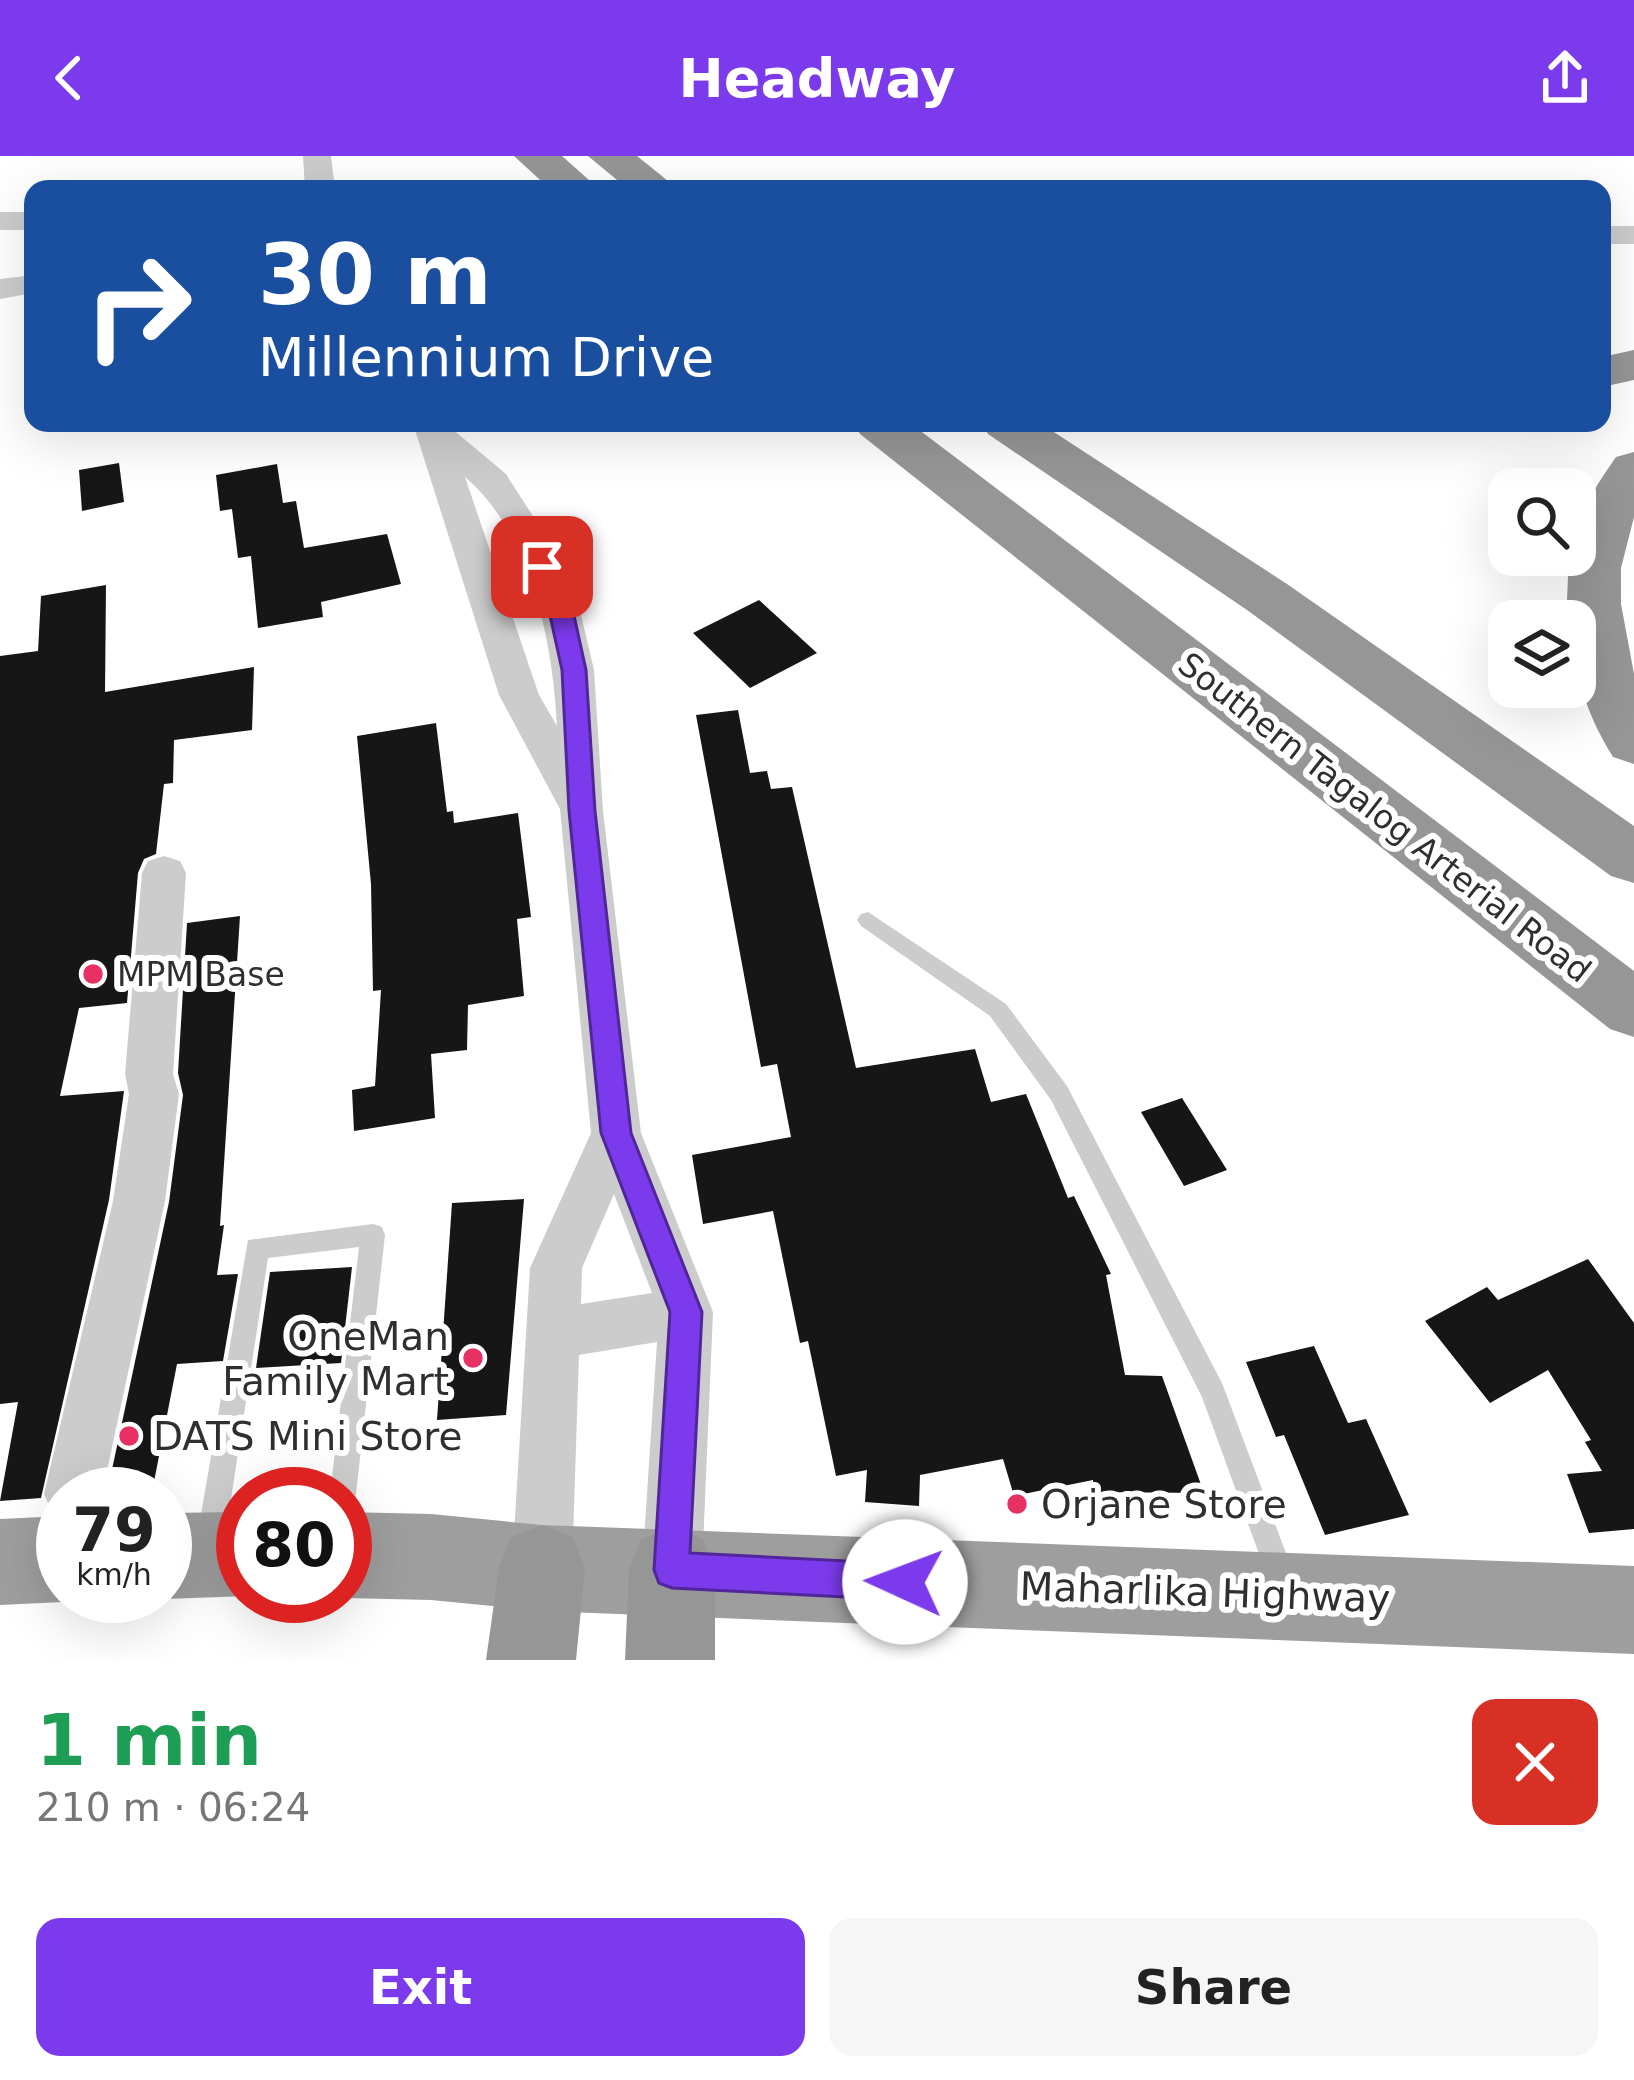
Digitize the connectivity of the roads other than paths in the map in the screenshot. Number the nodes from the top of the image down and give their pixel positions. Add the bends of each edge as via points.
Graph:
1 (432, 432) edge
2 (436, 432) edge
3 (890, 432) edge
4 (1020, 432) edge
5 (1634, 468) edge
6 (1634, 742) edge
7 (582, 811) junction
8 (1634, 859) edge
9 (164, 873) dead end
10 (868, 920) dead end
11 (1634, 1009) edge
12 (616, 1133) junction
13 (686, 1312) junction
14 (550, 1335) junction
15 (71, 1467) edge
16 (221, 1467) edge
17 (346, 1467) edge
18 (216, 1495) edge
19 (206, 1555) edge
20 (372, 1556) edge
21 (542, 1568) junction
22 (672, 1570) junction
23 (1287, 1594) junction
24 (1634, 1610) edge
25 (531, 1660) edge
26 (670, 1660) edge

1 - 7 street via 519,695
2 - 7 street via 494,482 559,602 574,670
3 - 11 highway, Southern Tagalog Arterial Road
4 - 8 highway
5 - 6 highway via 1608,512 1591,593 1604,680
7 - 12 street
9 - 15 street via 148,1074 154,1094 139,1201
10 - 23 lane via 998,1010 1059,1093 1213,1392
12 - 13 street
12 - 14 street via 556,1268
13 - 14 street
13 - 22 street
14 - 21 street
16 - 17 lane via 257,1248 373,1234
18 - 19 lane
20 - 21 highway, Maharlika Highway
21 - 22 highway, Maharlika Highway
21 - 25 highway
22 - 23 highway, Maharlika Highway
22 - 26 highway
23 - 24 highway, Maharlika Highway

